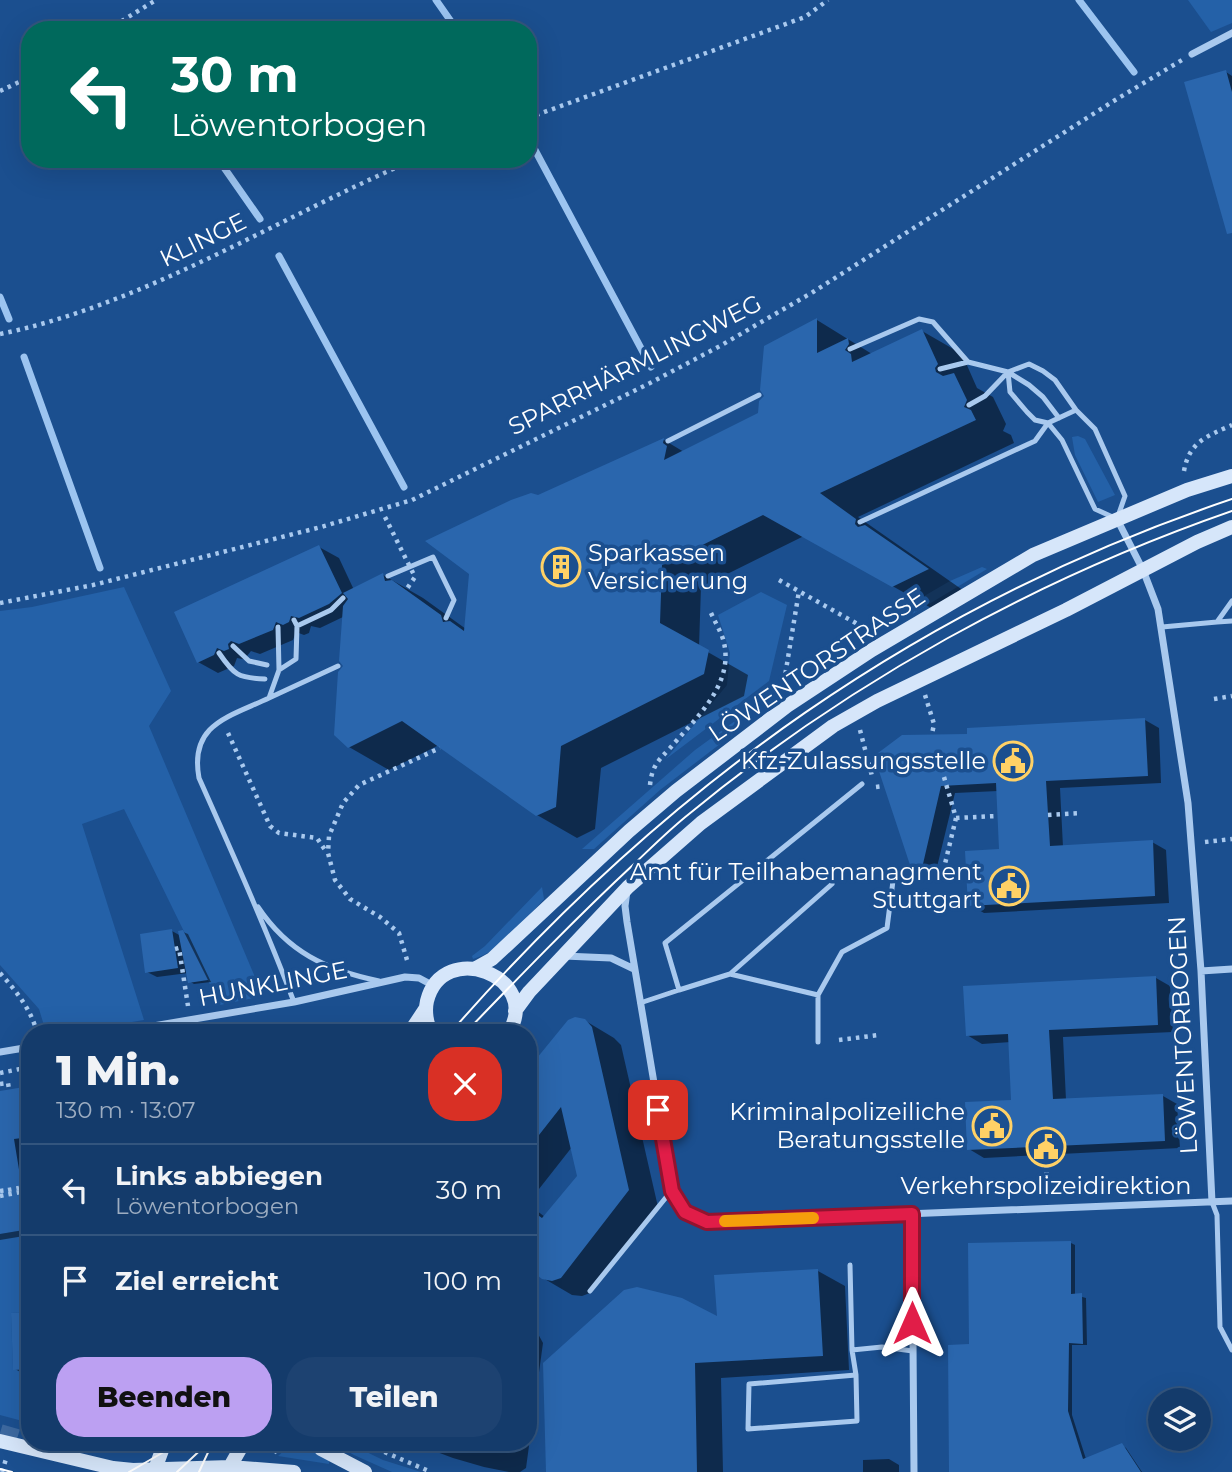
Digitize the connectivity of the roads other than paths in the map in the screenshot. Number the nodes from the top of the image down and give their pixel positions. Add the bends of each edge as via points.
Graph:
1 (1232, 33) edge
2 (1192, 54) road end
3 (850, 349) dead end
4 (968, 362) junction
5 (940, 369) dead end
6 (1008, 372) junction
7 (760, 395) dead end
8 (969, 405) dead end
9 (1076, 410) junction
10 (1059, 418) junction
11 (1048, 423) junction
12 (668, 441) dead end
13 (1232, 476) edge
14 (1117, 519) junction
15 (860, 522) dead end
16 (1232, 527) edge
17 (439, 552) dead end
18 (433, 557) junction
19 (1143, 570) junction
20 (388, 576) dead end
21 (343, 598) dead end
22 (1232, 601) edge
23 (446, 618) dead end
24 (294, 620) dead end
25 (1232, 621) edge
26 (1217, 622) junction
27 (297, 626) junction
28 (278, 627) dead end
29 (1162, 627) junction
30 (233, 646) dead end
31 (219, 653) dead end
32 (267, 665) dead end
33 (338, 666) dead end
34 (279, 670) junction
35 (265, 679) dead end
36 (269, 698) junction
37 (862, 784) dead end
38 (894, 873) dead end
39 (832, 884) dead end
40 (628, 887) junction
41 (254, 901) junction
42 (564, 956) junction
43 (476, 968) junction
44 (1232, 969) edge
45 (634, 970) junction
46 (1200, 971) junction
47 (730, 974) junction
48 (381, 981) junction
49 (434, 986) junction
50 (679, 990) junction
51 (818, 995) junction
52 (294, 1002) junction
53 (640, 1003) junction
54 (426, 1008) junction
55 (515, 1010) junction
56 (165, 1024) edge
57 (415, 1024) edge
58 (428, 1024) edge
59 (511, 1024) edge
60 (818, 1042) dead end
61 (21, 1048) edge
62 (0, 1052) edge
63 (672, 1191) junction
64 (1232, 1201) edge
65 (1212, 1202) junction
66 (912, 1214) junction
67 (850, 1265) dead end
68 (590, 1291) dead end
69 (852, 1350) junction
70 (1232, 1350) edge
71 (913, 1351) junction
72 (856, 1375) junction
73 (0, 1441) edge
74 (21, 1446) edge
75 (40, 1451) edge
76 (162, 1451) edge
77 (239, 1451) edge
78 (325, 1451) edge
79 (115, 1470) edge
80 (155, 1470) edge
81 (227, 1470) edge
82 (294, 1472) edge
83 (365, 1472) edge
84 (914, 1472) edge

1 - 2 street
3 - 4 lane via 919,319 933,322
4 - 5 lane
4 - 6 lane
6 - 8 lane
6 - 9 lane via 1029,364 1044,371
6 - 10 lane via 1043,397
6 - 11 lane via 1010,392 1035,420
7 - 12 lane
9 - 10 lane
9 - 14 lane via 1095,429 1125,496
10 - 11 lane
11 - 14 lane via 1062,440 1095,509
11 - 15 lane via 1035,441
13 - 14 main road, LÖWENTORSTRASSE
14 - 19 street, LÖWENTORBOGEN
14 - 43 main road, LÖWENTORSTRASSE via 1033,555 787,706 667,799 492,959
16 - 19 main road
17 - 18 lane
18 - 20 lane
18 - 23 lane via 454,600
19 - 29 street, LÖWENTORBOGEN
19 - 40 main road via 833,726 701,823
21 - 27 lane via 331,610
22 - 26 lane
24 - 27 lane
25 - 26 lane
26 - 29 lane
27 - 34 lane via 296,659
28 - 34 lane
29 - 46 street, LÖWENTORBOGEN via 1188,803
30 - 32 lane via 249,661
31 - 35 lane via 241,678
33 - 36 lane
34 - 36 lane
36 - 41 lane via 215,724 199,744 197,765
37 - 50 lane via 665,943
38 - 51 lane via 887,928 842,952
39 - 47 lane
40 - 42 main road
40 - 45 street via 625,906
41 - 48 lane via 291,946 356,976
41 - 52 lane
42 - 45 street via 611,958
42 - 55 main road
43 - 49 main road, LÖWENTORSTRASSE via 445,975
43 - 55 main road via 499,978 508,988
44 - 46 street
45 - 53 street
46 - 65 street, LÖWENTORBOGEN
47 - 50 lane
47 - 51 lane
48 - 49 street, HUNKLINGE via 419,978
48 - 52 street, HUNKLINGE
49 - 54 main road
50 - 53 lane
51 - 60 lane
52 - 56 street, HUNKLINGE
53 - 63 street
54 - 57 main road
54 - 58 main road
55 - 59 main road
61 - 62 street
63 - 66 street via 685,1212 707,1222
63 - 68 lane
64 - 65 street
65 - 66 street
65 - 70 lane via 1217,1215 1220,1327
66 - 71 street
67 - 69 lane
69 - 71 lane
69 - 72 lane
71 - 84 street
72 - 72 lane via 749,1384 748,1429 857,1421
73 - 74 main road
75 - 79 main road
76 - 80 main road
77 - 81 main road
78 - 83 main road
79 - 80 main road
80 - 81 main road
81 - 82 main road

